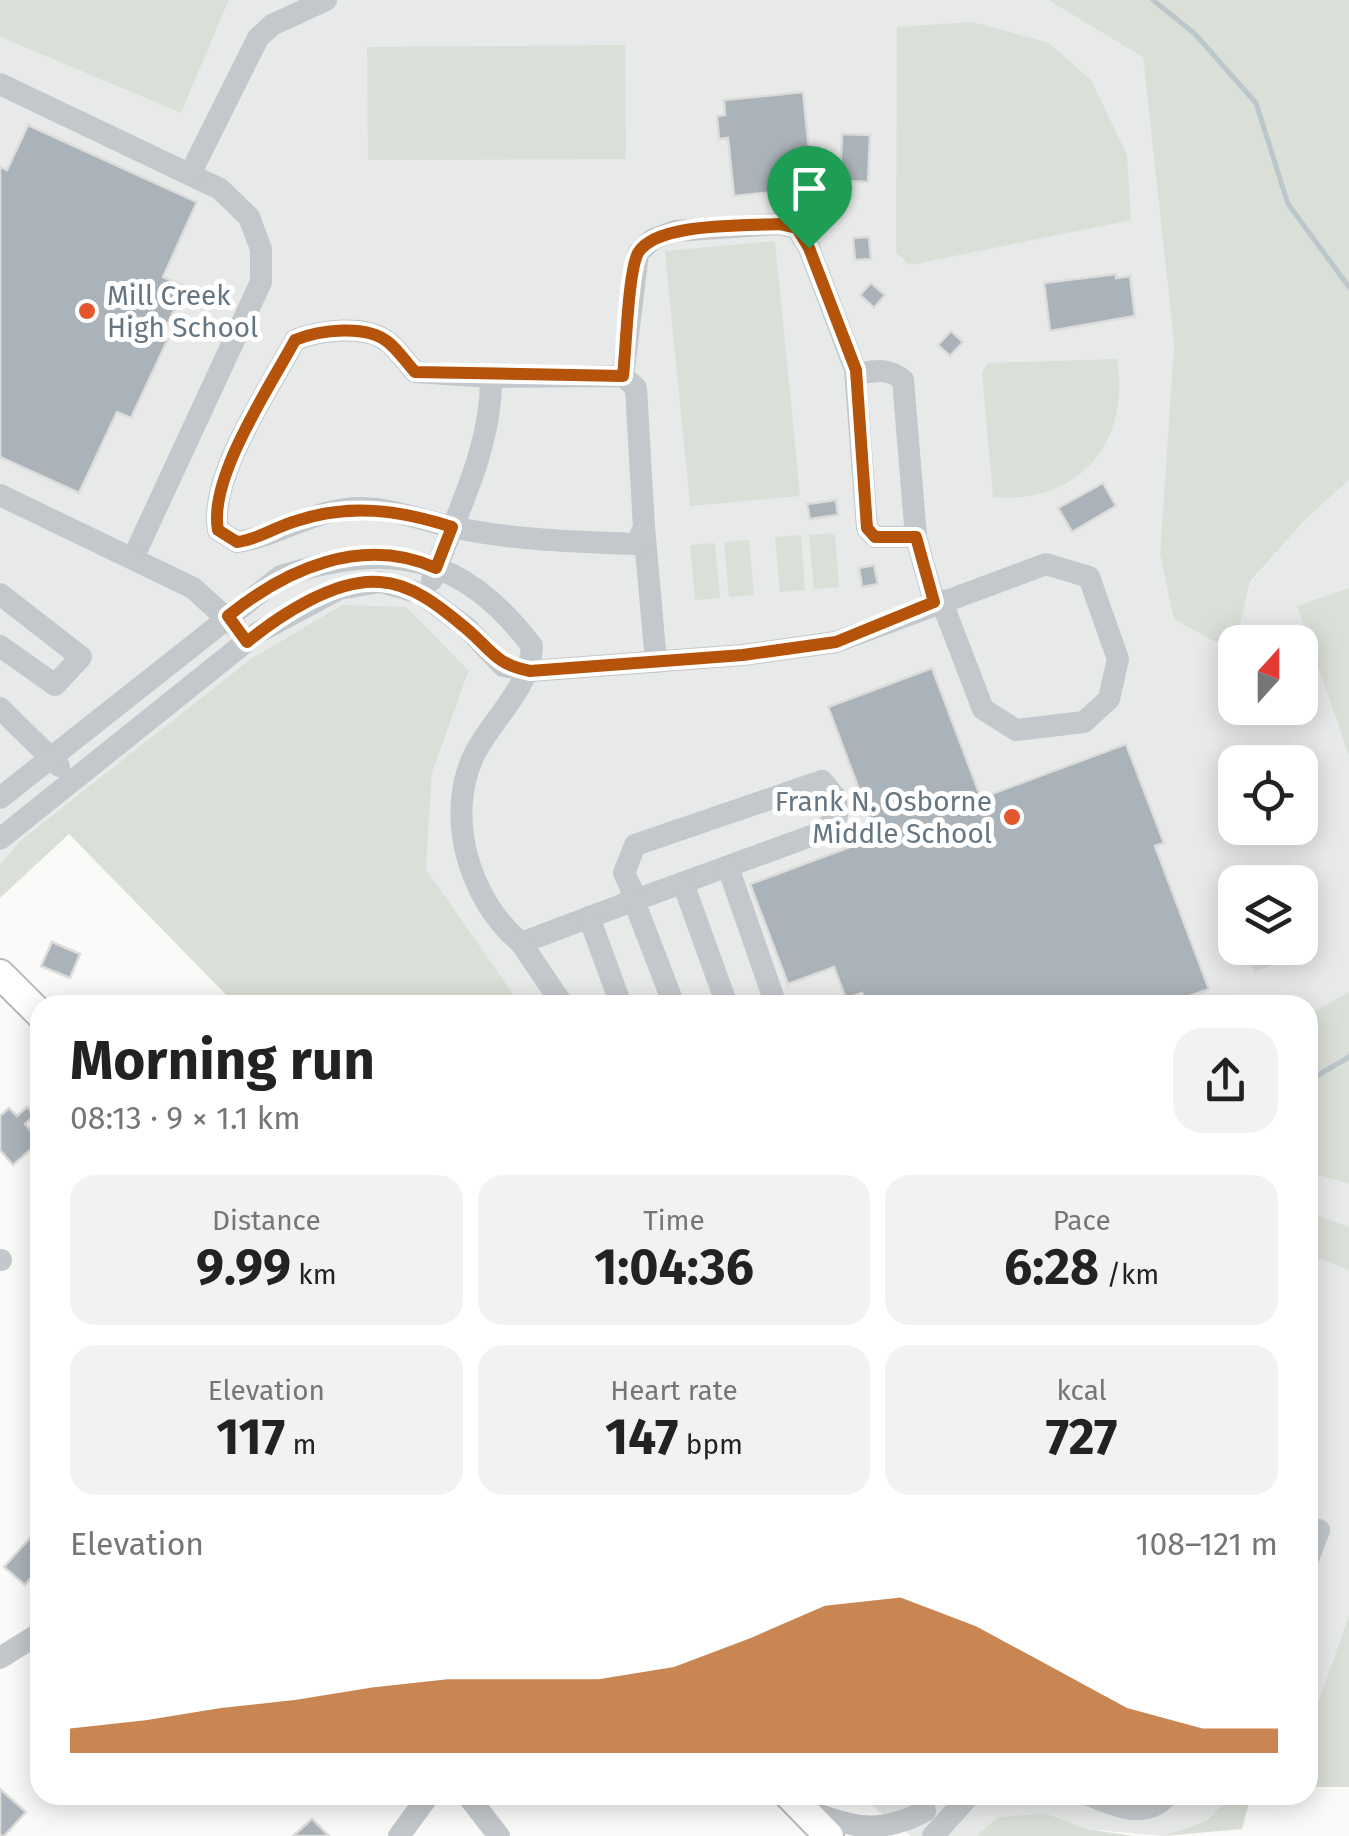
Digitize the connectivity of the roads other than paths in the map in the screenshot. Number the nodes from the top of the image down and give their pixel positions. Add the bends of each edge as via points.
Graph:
1 (326, 0) edge
2 (0, 84) edge
3 (190, 174) junction
4 (856, 374) junction
5 (623, 376) junction
6 (492, 377) junction
7 (0, 495) edge
8 (452, 527) junction
9 (644, 527) junction
10 (916, 537) junction
11 (133, 558) junction
12 (436, 568) junction
13 (426, 598) junction
14 (938, 601) junction
15 (4, 605) edge
16 (228, 616) junction
17 (247, 642) junction
18 (0, 646) edge
19 (656, 662) junction
20 (530, 671) junction
21 (0, 708) edge
22 (51, 756) junction
23 (71, 780) junction
24 (0, 798) edge
25 (0, 839) edge
26 (728, 867) junction
27 (683, 883) junction
28 (630, 902) junction
29 (589, 917) junction
30 (521, 943) junction
31 (0, 974) edge
32 (556, 995) edge
33 (616, 995) edge
34 (670, 995) edge
35 (723, 995) edge
36 (773, 995) edge
37 (30, 1004) edge
38 (30, 1640) edge
39 (0, 1658) edge
40 (422, 1805) edge
41 (476, 1805) edge
42 (799, 1805) edge
43 (805, 1805) edge
44 (1113, 1805) edge
45 (1151, 1805) edge
46 (934, 1816) edge
47 (399, 1836) edge
48 (499, 1836) edge
49 (829, 1836) edge
50 (905, 1836) edge
51 (923, 1836) edge

1 - 3 street via 258,38
2 - 3 street
3 - 11 street via 220,188 249,217 261,249 261,282
4 - 5 street via 809,248 797,228 779,224 676,231 638,253
4 - 10 street via 867,528 875,537
4 - 10 street via 879,370 903,380
5 - 6 street
5 - 9 street via 636,388
6 - 8 street via 492,419
6 - 8 street via 415,372 386,340 365,331 295,340 225,476 214,511 218,530 237,542 358,508
7 - 11 street
8 - 9 street via 636,544
8 - 12 street
9 - 19 street
10 - 14 street
11 - 16 street via 194,588
12 - 13 street
12 - 16 street via 378,555 332,559 282,576
12 - 20 street via 504,610 532,646
13 - 17 street via 380,582 339,589
13 - 20 street via 503,666
14 - 14 street via 983,710 1016,730 1084,722 1109,700 1118,659 1089,577 1046,564
14 - 19 street via 836,642
15 - 18 street via 81,657 55,685
16 - 17 street
16 - 22 street
17 - 23 street
19 - 20 street
20 - 30 street via 474,755 461,796 462,840 482,894
21 - 22 street
22 - 23 street
22 - 24 street
23 - 25 street
26 - 27 street
26 - 28 street via 822,832 837,816 836,798 822,780 634,845 624,873
26 - 36 street
27 - 28 street
27 - 35 street
28 - 29 street
28 - 34 street
29 - 30 street
29 - 33 street
30 - 32 street
31 - 37 main road
38 - 39 street
40 - 47 street
41 - 48 street
42 - 49 main road
43 - 46 street via 879,1830
44 - 45 street
46 - 50 street
46 - 51 street

